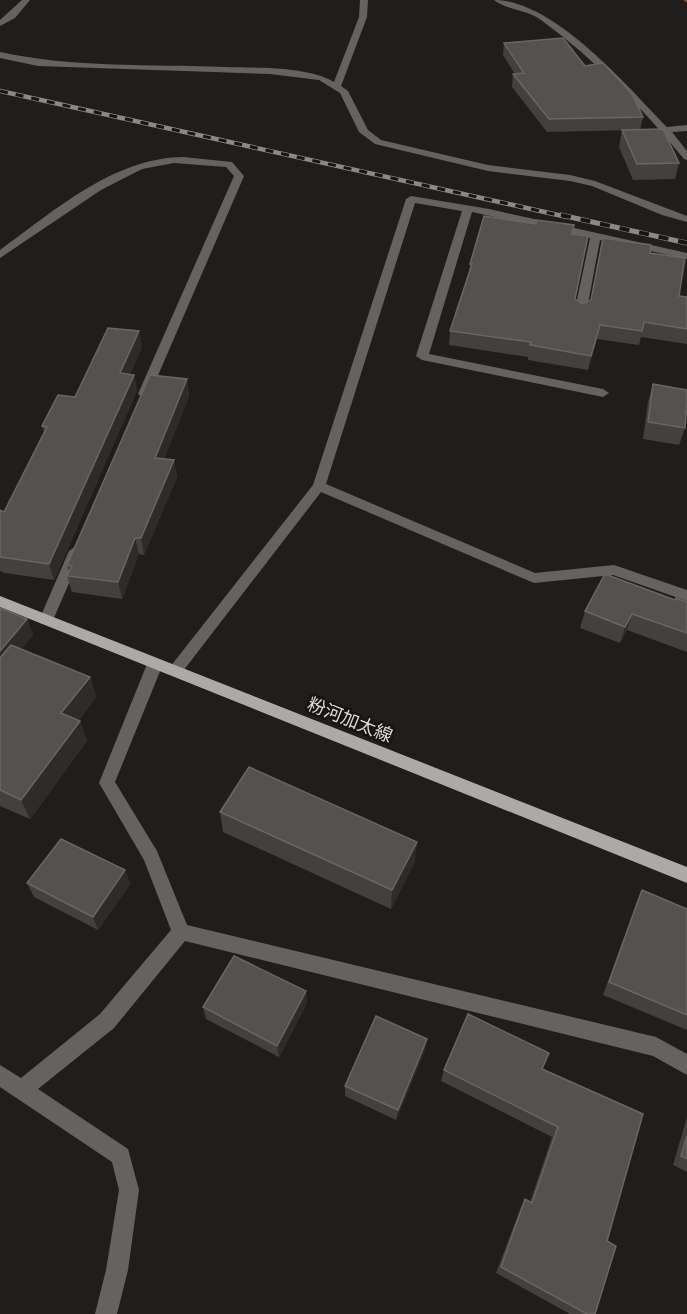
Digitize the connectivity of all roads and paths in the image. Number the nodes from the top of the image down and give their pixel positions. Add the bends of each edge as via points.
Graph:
1 (26, 0) edge
2 (364, 0) edge
3 (498, 0) edge
4 (0, 24) edge
5 (0, 55) edge
6 (337, 85) junction
7 (687, 128) edge
8 (665, 130) junction
9 (687, 157) edge
10 (468, 208) junction
11 (687, 219) edge
12 (596, 236) junction
13 (0, 255) edge
14 (687, 256) edge
15 (580, 314) edge
16 (603, 393) dead end
17 (140, 403) edge
18 (319, 486) junction
19 (79, 544) edge
20 (687, 596) edge
21 (0, 601) edge
22 (46, 620) junction
23 (155, 664) junction
24 (175, 672) junction
25 (687, 875) edge
26 (181, 932) junction
27 (687, 1065) edge
28 (0, 1075) edge
29 (21, 1090) junction
30 (106, 1314) edge

1 - 4 street
2 - 6 street via 363,17
3 - 8 street via 541,16 602,64
5 - 6 street via 38,63 270,71 321,78
6 - 11 street via 344,91 364,132 378,142 488,168 595,184
7 - 8 street
8 - 9 street
10 - 12 street
10 - 16 street via 423,356
10 - 18 street via 411,199
12 - 14 street
12 - 15 street
13 - 17 street via 123,175 153,162 193,159 229,164 239,176
18 - 20 street via 534,578 614,570
18 - 24 street
19 - 22 street
21 - 22 main road, 粉河加太線
22 - 23 main road, 粉河加太線
23 - 24 main road, 粉河加太線
23 - 26 street via 107,783 151,856
24 - 25 main road, 粉河加太線
26 - 27 street via 656,1047
26 - 29 street via 107,1021
28 - 29 street
29 - 30 street via 121,1156 129,1190

